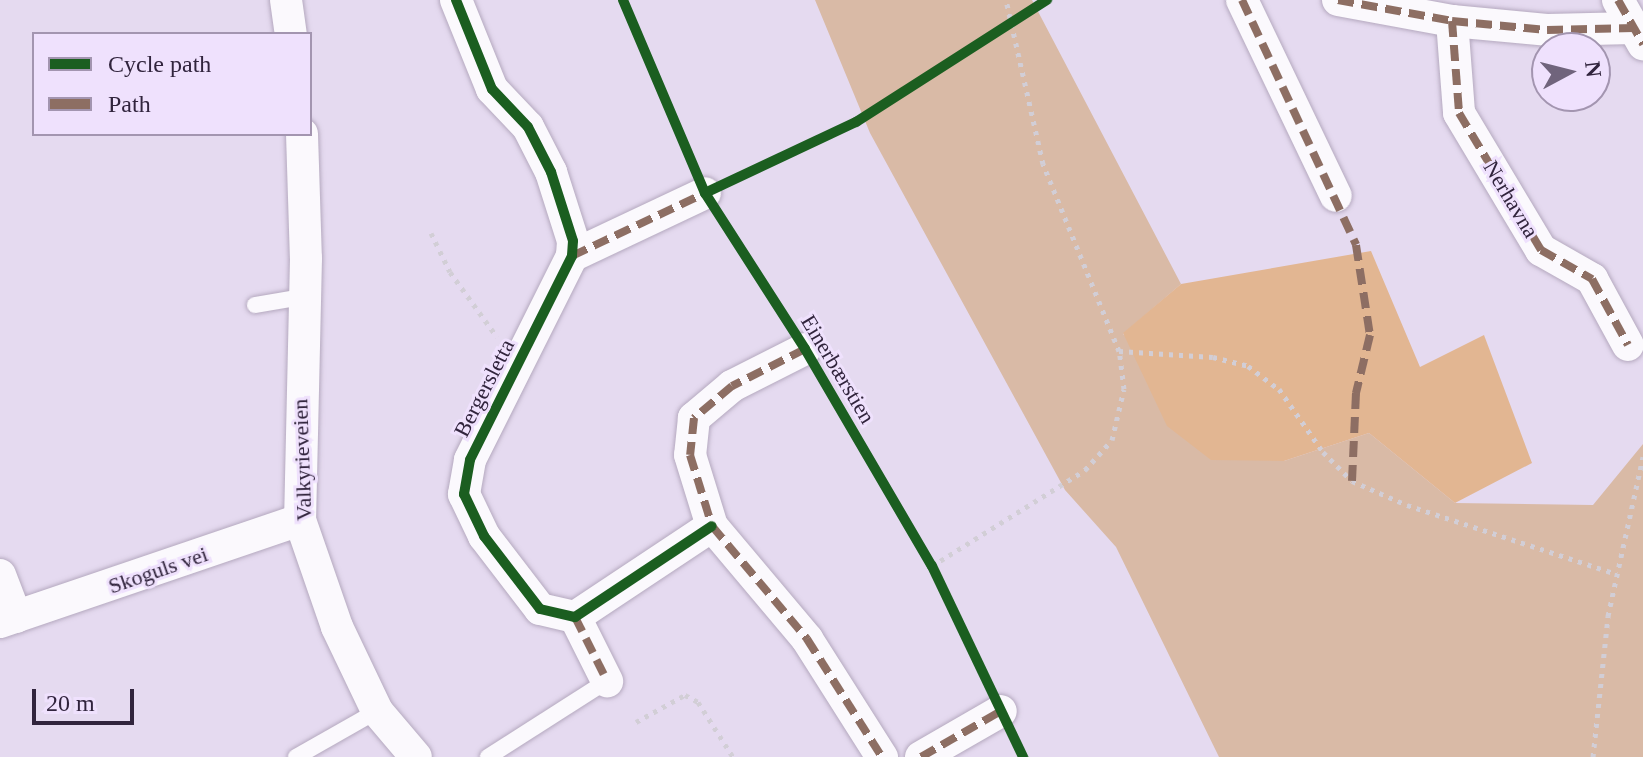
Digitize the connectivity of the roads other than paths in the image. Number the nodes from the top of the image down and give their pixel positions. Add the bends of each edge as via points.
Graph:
1 (286, 0) edge
2 (456, 0) edge
3 (1242, 0) edge
4 (1338, 0) edge
5 (1618, 0) edge
6 (1433, 12) edge
7 (291, 32) edge
8 (1638, 36) edge
9 (302, 136) edge
10 (705, 193) dead end
11 (1336, 196) dead end
12 (572, 256) junction
13 (302, 297) junction
14 (255, 305) dead end
15 (1628, 345) dead end
16 (805, 349) dead end
17 (300, 520) junction
18 (712, 526) junction
19 (0, 575) edge
20 (575, 617) junction
21 (8, 619) edge
22 (607, 681) joint
23 (377, 711) junction
24 (1001, 711) dead end
25 (296, 757) edge
26 (416, 757) edge
27 (488, 757) edge
28 (882, 757) edge
29 (921, 757) edge

1 - 7 street
2 - 12 street via 492,89 528,127 551,172 573,241
3 - 11 street
4 - 6 street
5 - 8 street
6 - 8 street via 1547,30
6 - 15 street, Nerhavna via 1459,113 1541,250 1592,279
9 - 13 street, Valkyrieveien
10 - 12 street
12 - 20 street, Bergersletta via 470,460 464,494 484,536 540,609
13 - 14 lane
13 - 17 street, Valkyrieveien
16 - 18 street via 732,386 694,418 690,455
17 - 21 street, Skoguls vei
17 - 23 street, Valkyrieveien via 337,627
18 - 20 street
18 - 28 street via 807,639
19 - 21 street, Skoguls vei
20 - 22 street
22 - 27 lane
23 - 25 lane
23 - 26 street, Valkyrieveien
24 - 29 street

